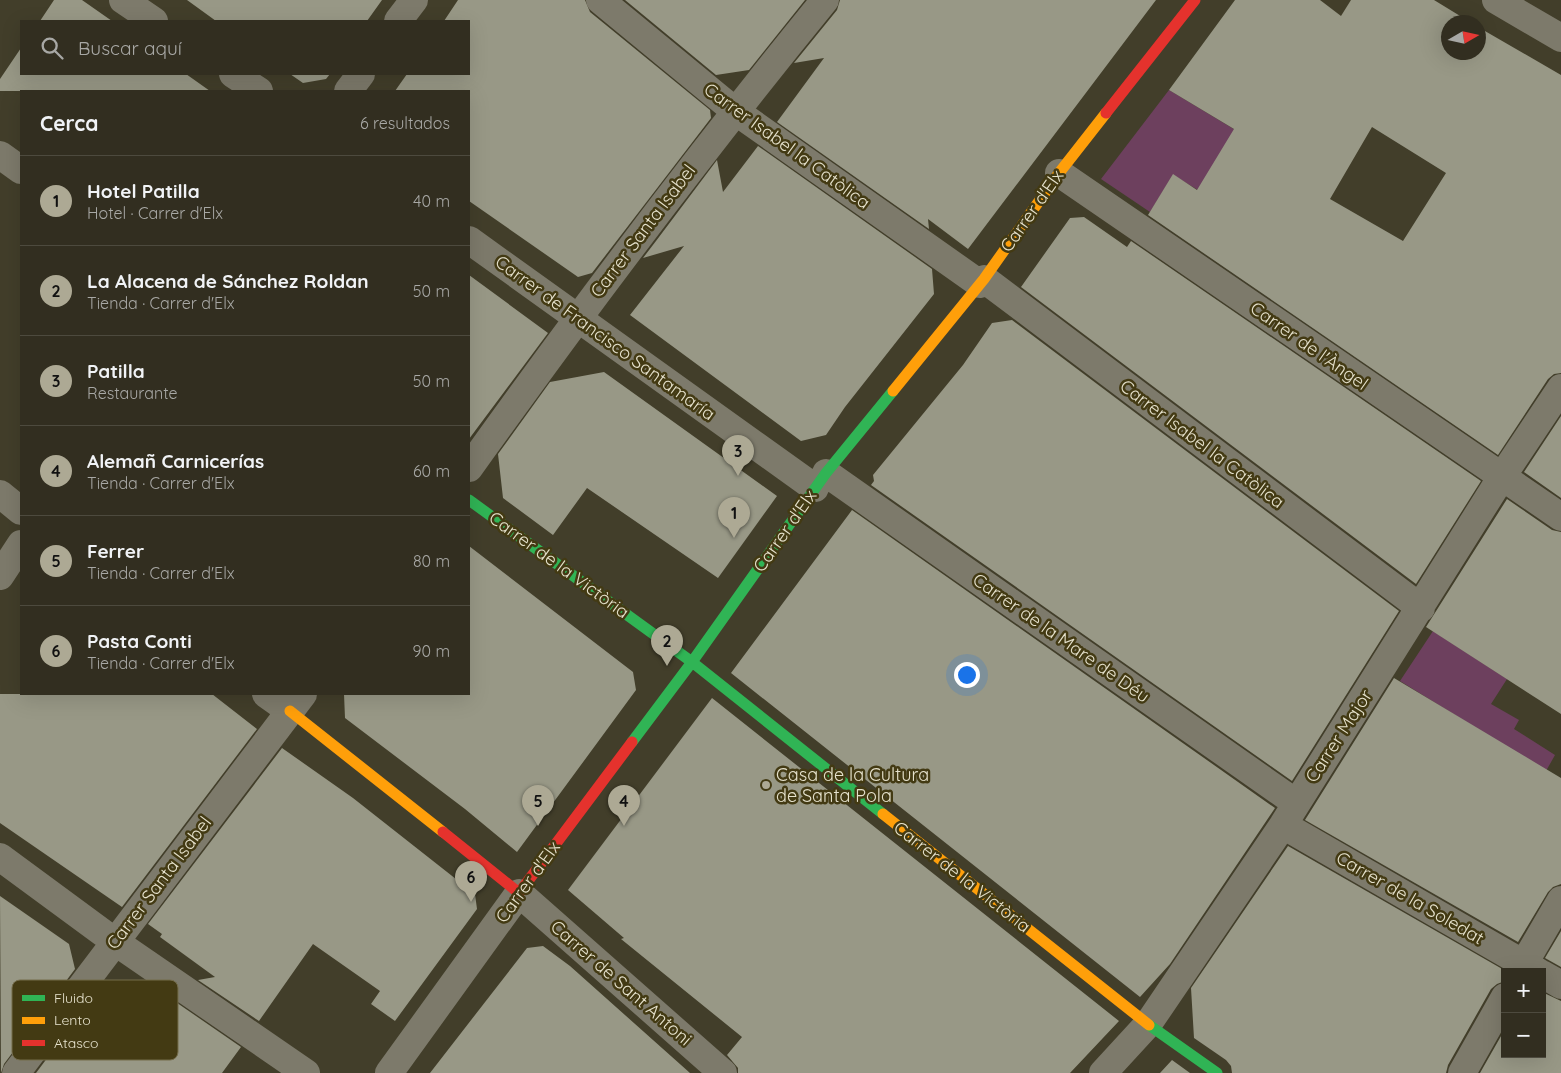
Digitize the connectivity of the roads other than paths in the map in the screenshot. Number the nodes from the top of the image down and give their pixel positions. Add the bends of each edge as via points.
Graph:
1 (123, 0) edge
2 (414, 0) edge
3 (600, 0) edge
4 (825, 0) edge
5 (1195, 0) edge
6 (1496, 0) edge
7 (153, 20) edge
8 (399, 20) edge
9 (1561, 38) edge
10 (235, 75) edge
11 (359, 75) edge
12 (257, 90) edge
13 (349, 90) edge
14 (735, 110) junction
15 (0, 155) edge
16 (20, 169) edge
17 (1059, 173) junction
18 (470, 241) edge
19 (982, 282) junction
20 (577, 318) junction
21 (1561, 388) edge
22 (470, 467) edge
23 (1501, 478) junction
24 (821, 480) junction
25 (0, 494) edge
26 (470, 501) edge
27 (20, 510) edge
28 (1561, 517) edge
29 (20, 546) edge
30 (0, 576) edge
31 (1421, 608) junction
32 (692, 662) junction
33 (270, 695) edge
34 (296, 702) edge
35 (1290, 814) junction
36 (0, 857) edge
37 (518, 893) junction
38 (1561, 900) edge
39 (114, 941) junction
40 (1528, 968) edge
41 (1532, 968) edge
42 (1546, 978) edge
43 (85, 980) edge
44 (171, 980) edge
45 (178, 985) edge
46 (1561, 985) edge
47 (1501, 1004) edge
48 (1148, 1024) junction
49 (26, 1060) edge
50 (16, 1073) edge
51 (306, 1073) edge
52 (390, 1073) edge
53 (724, 1073) edge
54 (1103, 1073) edge
55 (1217, 1073) edge
56 (1462, 1073) edge

1 - 7 street
2 - 8 street
3 - 14 street, Carrer Isabel la Catòlica
4 - 14 street, Carrer Santa Isabel
5 - 17 street, Carrer d'Elx
6 - 9 street
10 - 12 street
11 - 13 street
14 - 19 street, Carrer Isabel la Catòlica
14 - 20 street, Carrer Santa Isabel
15 - 16 street
17 - 19 street, Carrer d'Elx
17 - 23 street, Carrer de l'Àngel
18 - 20 street, Carrer de Francisco Santamaría
19 - 24 street, Carrer d'Elx
19 - 31 street, Carrer Isabel la Catòlica
20 - 22 street, Carrer Santa Isabel
20 - 24 street, Carrer de Francisco Santamaría
21 - 23 street, Carrer Major
23 - 28 street, Carrer de l'Àngel
23 - 31 street, Carrer Major
24 - 32 street, Carrer d'Elx
24 - 35 street, Carrer de la Mare de Déu
25 - 27 street
26 - 32 street, Carrer de la Victòria
29 - 30 street
31 - 35 street, Carrer Major
32 - 37 street, Carrer d'Elx
32 - 48 street, Carrer de la Victòria
33 - 34 street
34 - 37 street
34 - 39 street, Carrer Santa Isabel
35 - 40 street, Carrer de la Soledat
35 - 48 street, Carrer Major
36 - 39 street
37 - 52 street, Carrer d'Elx
37 - 53 street, Carrer de Sant Antoni
38 - 41 street
39 - 43 street, Carrer Santa Isabel
39 - 44 street
42 - 46 street, Carrer de la Soledat
45 - 51 street
47 - 56 street
48 - 54 street, Carrer Major
48 - 55 street, Carrer de la Victòria
49 - 50 street, Carrer Santa Isabel

